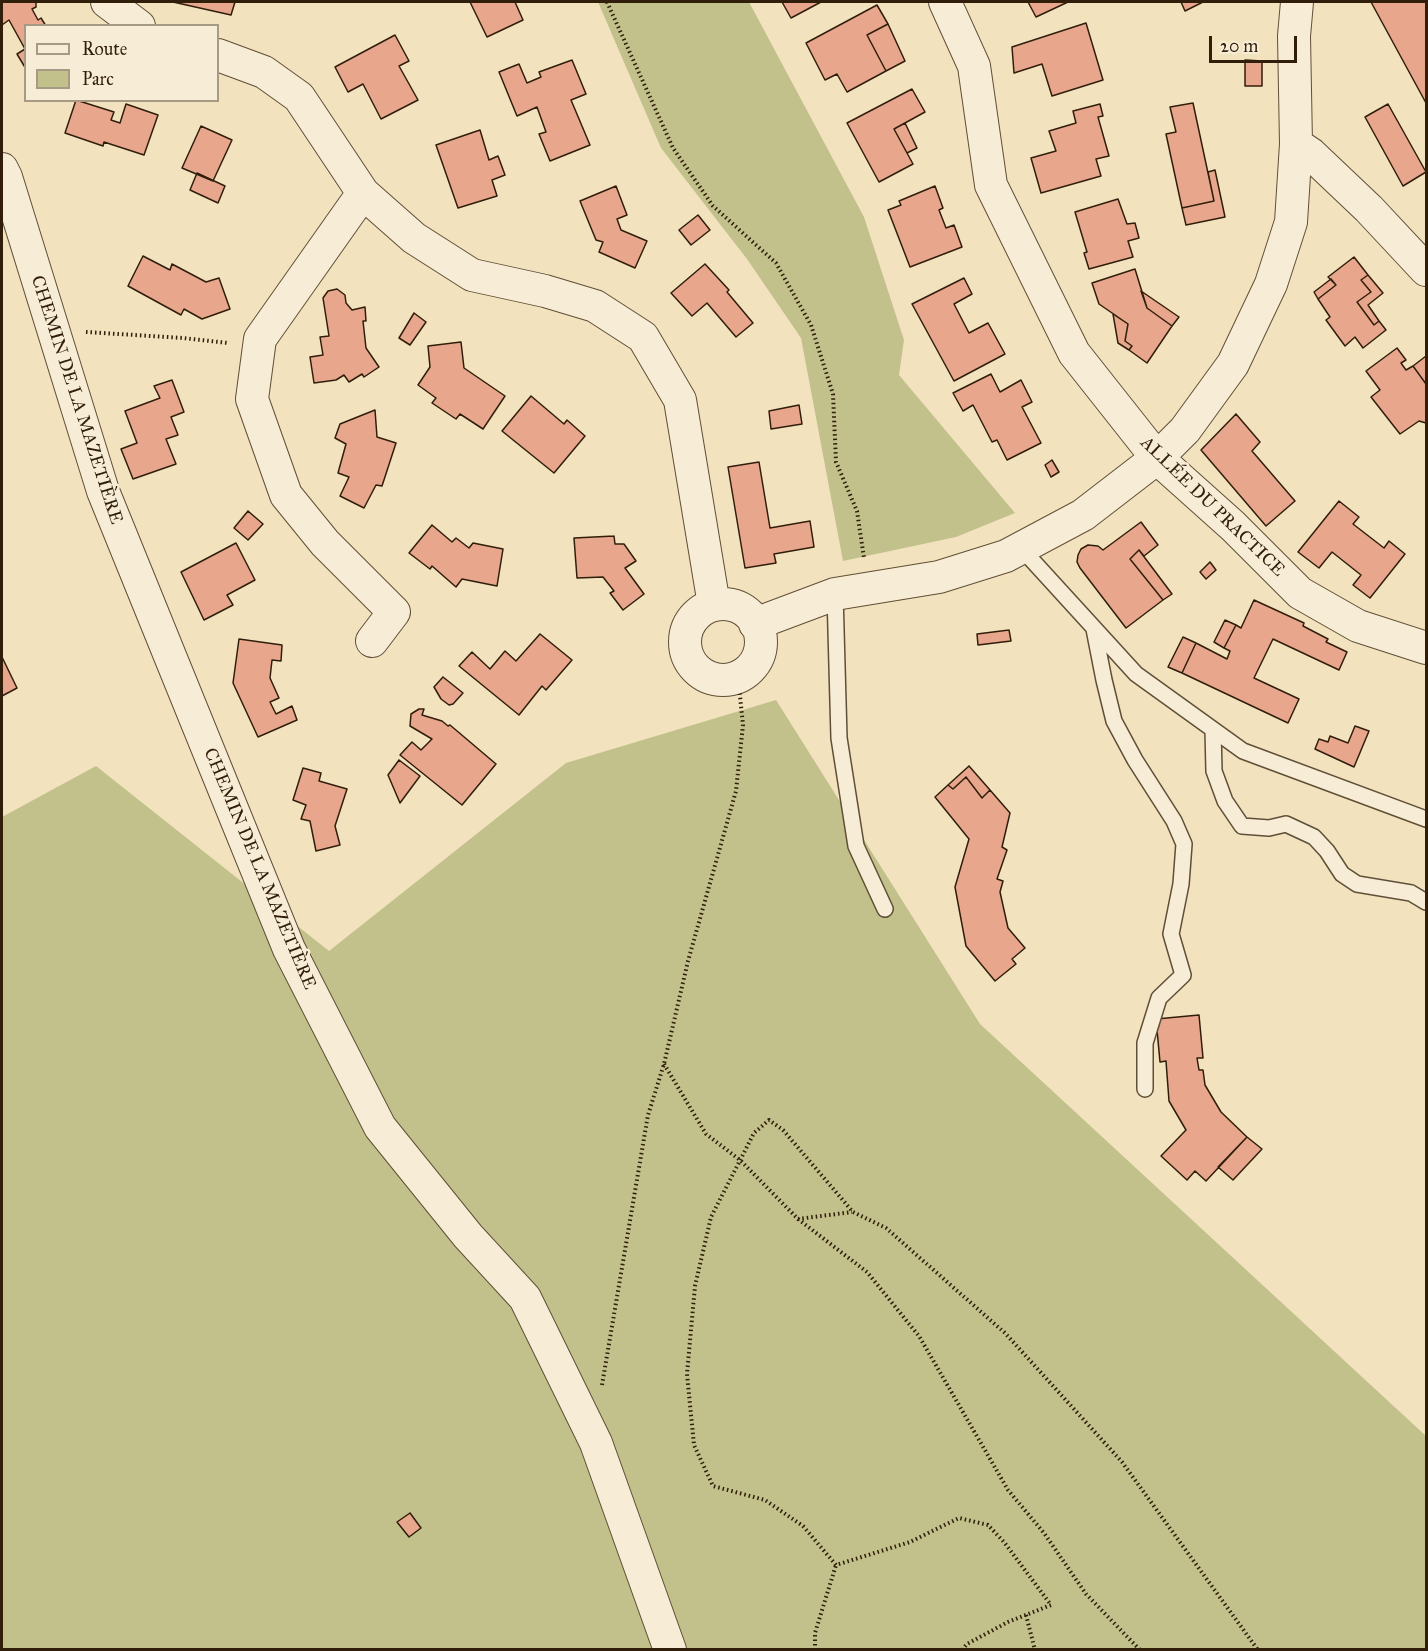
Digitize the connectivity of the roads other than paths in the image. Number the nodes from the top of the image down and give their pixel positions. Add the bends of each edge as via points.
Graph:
1 (107, 2) edge
2 (945, 2) edge
3 (1297, 2) edge
4 (136, 24) edge
5 (219, 56) edge
6 (1296, 144) junction
7 (2, 169) edge
8 (363, 193) junction
9 (1426, 270) edge
10 (1157, 458) junction
11 (1021, 548) junction
12 (835, 594) junction
13 (714, 605) junction
14 (756, 624) junction
15 (1094, 629) junction
16 (372, 641) dead end
17 (1426, 648) edge
18 (1213, 730) junction
19 (1426, 819) edge
20 (1426, 902) edge
21 (885, 909) dead end
22 (1145, 1089) dead end
23 (670, 1650) edge

1 - 4 street
2 - 10 street, ALLÉE DU PRACTICE via 974,66 991,185 1074,353
3 - 6 street
5 - 8 street via 264,72 299,97
6 - 9 street via 1369,209
6 - 10 street via 1291,222 1271,284 1233,364 1185,430
7 - 23 street, CHEMIN DE LA MAZETIÈRE via 103,491 289,950 380,1127 468,1236 525,1298 596,1443
8 - 13 street via 414,238 472,275 595,306 643,337 680,400
8 - 16 street via 260,339 252,399 286,495 326,543 394,612
10 - 11 street via 1083,515
10 - 17 street, ALLÉE DU PRACTICE via 1300,593 1358,626
11 - 12 street via 939,576
11 - 15 lane
12 - 14 street
12 - 21 lane via 839,738 856,846
13 - 14 street via 738,608
13 - 14 street via 690,624 685,642 692,665 713,679 738,677 756,660 760,648
15 - 18 lane via 1136,674
15 - 22 lane via 1114,721 1184,844 1171,934 1183,975 1159,998 1145,1042
18 - 19 lane via 1243,752
18 - 20 lane via 1214,771 1225,801 1242,826 1269,828 1286,824 1314,837 1342,874 1357,884 1411,893

